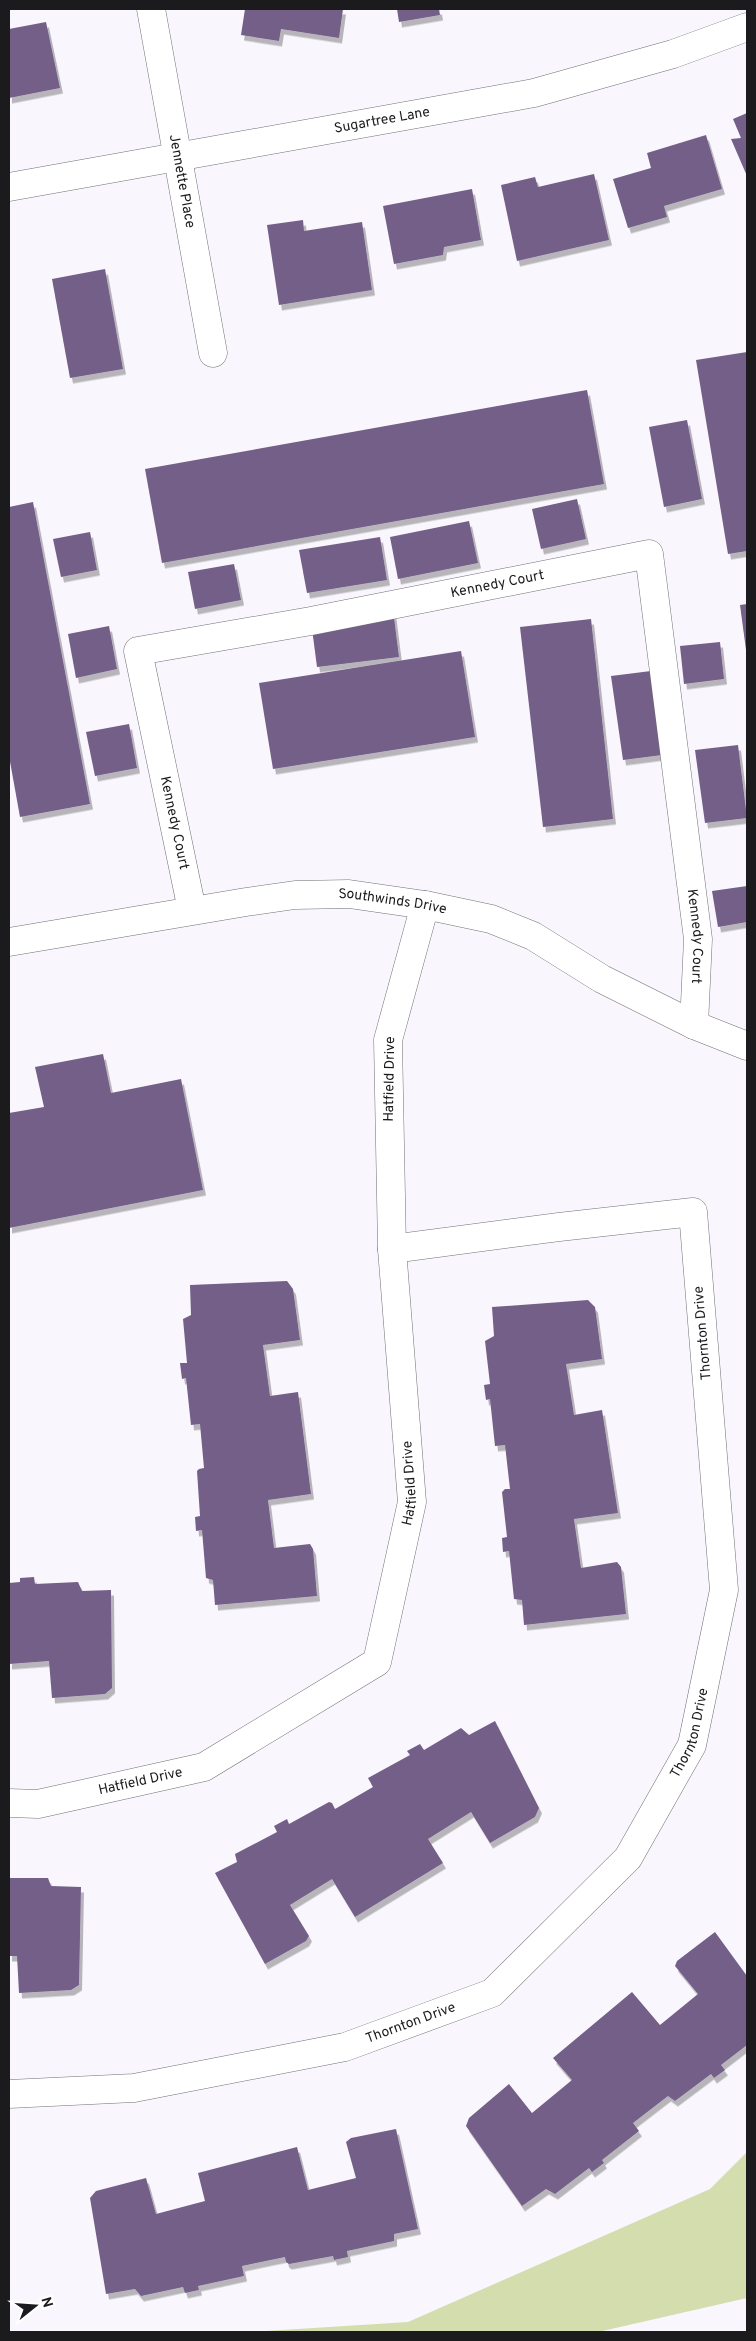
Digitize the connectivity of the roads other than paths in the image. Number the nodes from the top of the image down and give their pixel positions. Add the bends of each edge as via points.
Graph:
1 (151, 9) edge
2 (747, 27) edge
3 (177, 158) junction
4 (9, 187) edge
5 (213, 353) dead end
6 (425, 905) junction
7 (192, 910) junction
8 (9, 942) edge
9 (694, 1025) junction
10 (747, 1046) edge
11 (392, 1249) junction
12 (9, 1803) edge
13 (9, 2094) edge

1 - 3 street, Jennette Place
2 - 3 street, Sugartree Lane via 673,54 534,93
3 - 4 street, Sugartree Lane
3 - 5 street, Jennette Place
6 - 7 street, Southwinds Drive via 340,894 295,896
6 - 9 street, Southwinds Drive via 491,919 533,936 602,979
6 - 11 street, Hatfield Drive via 388,1040
7 - 8 street, Southwinds Drive
7 - 9 street, Kennedy Court via 138,651 311,621 649,554 698,940
9 - 10 street, Southwinds Drive
11 - 12 street, Hatfield Drive via 412,1502 377,1662 204,1767 38,1804
11 - 13 street, Thornton Drive via 693,1212 724,1590 692,1745 628,1858 492,1993 345,2048 134,2088

